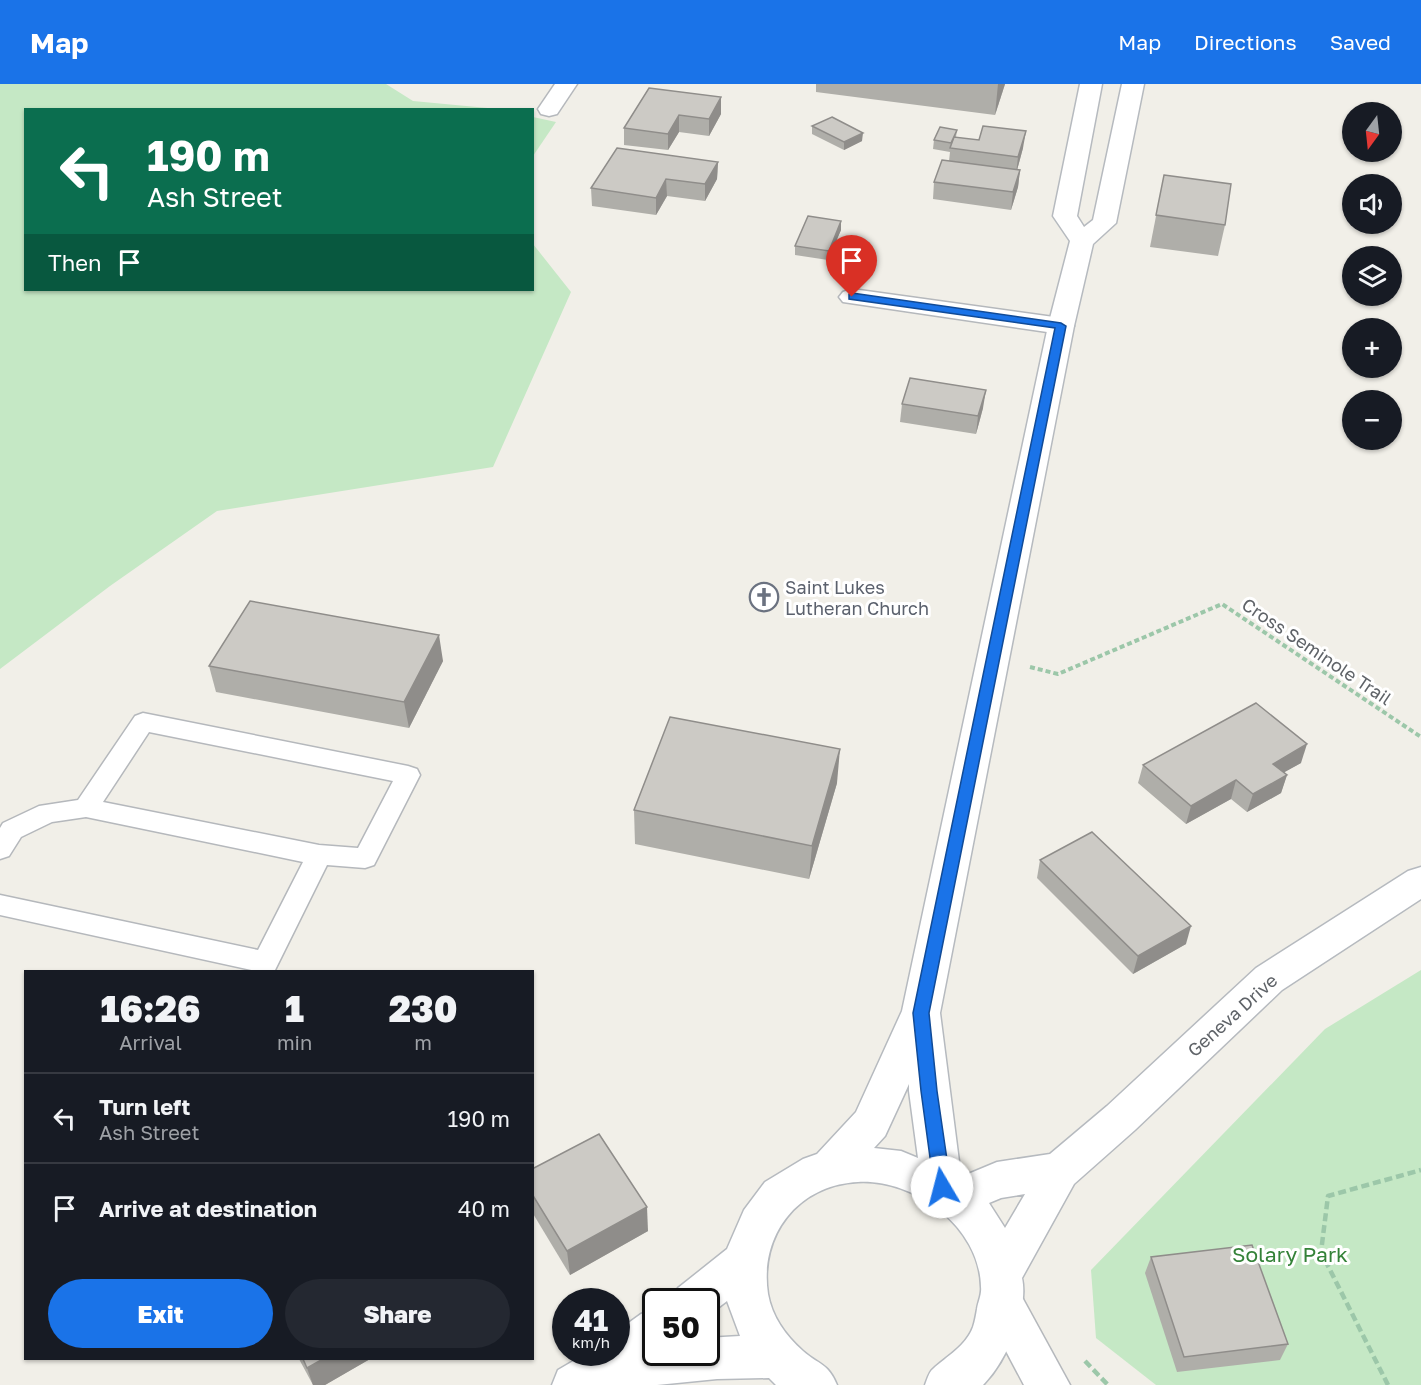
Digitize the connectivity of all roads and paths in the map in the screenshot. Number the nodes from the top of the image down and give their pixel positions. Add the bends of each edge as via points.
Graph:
1 (566, 84) edge
2 (1091, 84) edge
3 (1133, 84) edge
4 (549, 109) dead end
5 (1082, 241) junction
6 (852, 297) dead end
7 (1061, 326) junction
8 (1028, 666) dead end
9 (1421, 737) edge
10 (86, 808) junction
11 (0, 849) edge
12 (319, 855) junction
13 (1421, 881) edge
14 (0, 905) edge
15 (921, 1013) junction
16 (829, 1168) junction
17 (1421, 1170) edge
18 (1060, 1171) junction
19 (950, 1192) junction
20 (746, 1260) junction
21 (711, 1288) edge
22 (1002, 1288) junction
23 (642, 1339) edge
24 (1080, 1355) dead end
25 (794, 1374) edge
26 (587, 1377) edge
27 (947, 1385) edge
28 (1048, 1385) edge
29 (1108, 1385) edge
30 (1388, 1385) edge

1 - 4 main road
2 - 5 main road via 1065,216
3 - 5 main road via 1104,223
5 - 7 main road
6 - 7 main road
7 - 15 main road
8 - 9 path, Cross Seminole Trail via 1058,674 1222,604
10 - 11 lane via 39,817 12,830
10 - 12 lane
10 - 12 lane via 143,722 408,775 365,858
12 - 14 lane via 265,962
13 - 18 main road, Geneva Drive via 1269,979
15 - 16 main road via 871,1124
15 - 19 main road via 929,1091
16 - 19 main road via 879,1164 911,1172
16 - 20 main road via 799,1182 773,1202 755,1228
17 - 30 path via 1328,1196 1321,1252
18 - 19 main road
18 - 22 main road, Geneva Drive
19 - 22 main road via 981,1225 998,1257
20 - 21 main road
20 - 25 main road via 752,1317 759,1332
22 - 27 main road, Geneva Drive via 995,1328 982,1353
22 - 28 main road
23 - 26 main road
24 - 29 path
25 - 26 main road via 717,1358

